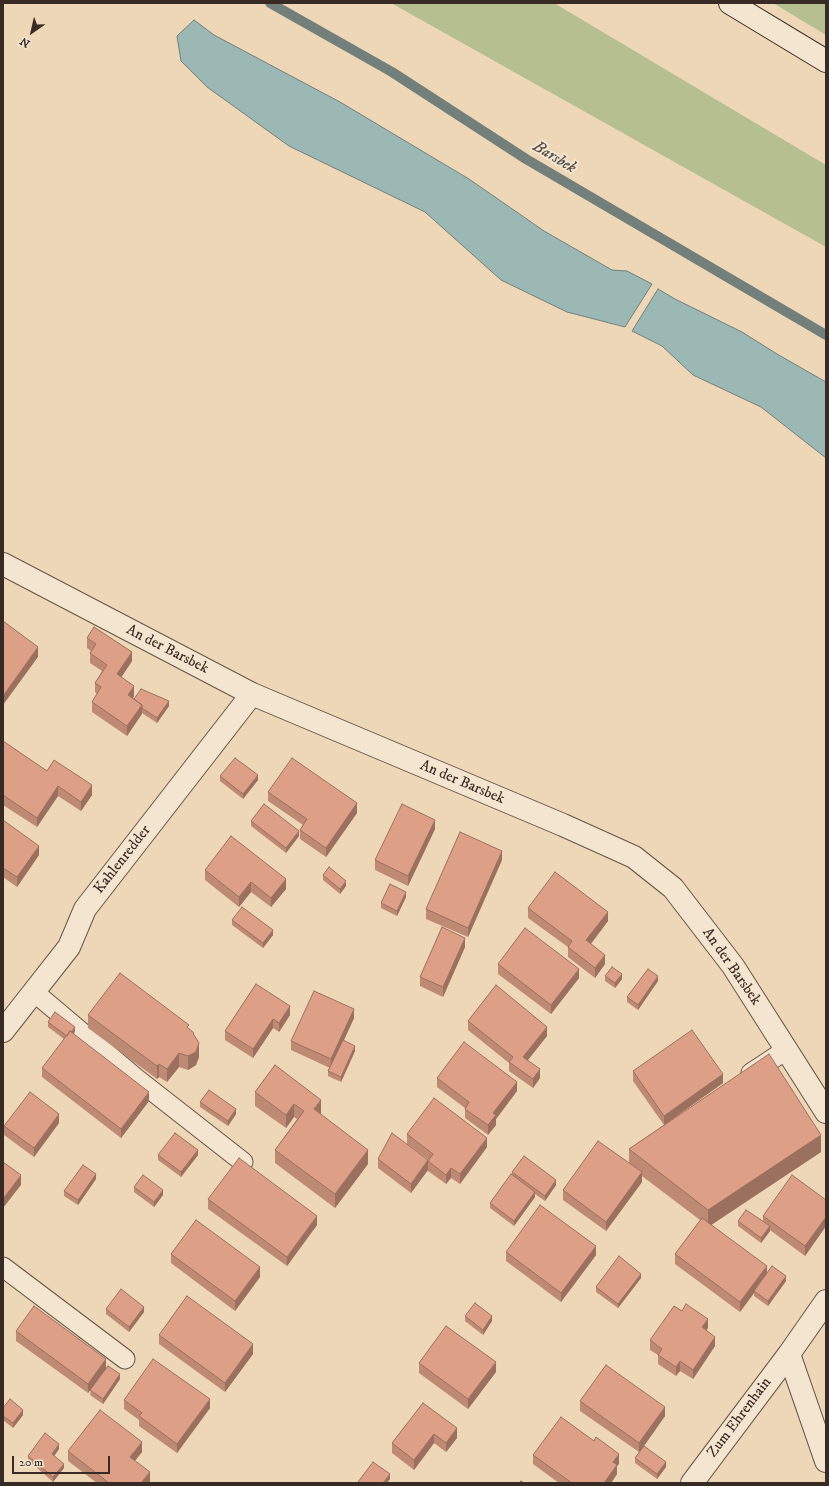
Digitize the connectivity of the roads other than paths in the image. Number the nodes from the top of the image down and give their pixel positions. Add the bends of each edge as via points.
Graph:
1 (730, 3) edge
2 (826, 62) edge
3 (3, 564) edge
4 (252, 694) junction
5 (34, 992) junction
6 (3, 1032) edge
7 (786, 1050) junction
8 (734, 1084) edge
9 (826, 1112) edge
10 (243, 1162) edge
11 (3, 1267) edge
12 (826, 1301) edge
13 (789, 1354) junction
14 (125, 1359) dead end
15 (826, 1461) edge
16 (692, 1483) edge

1 - 2 street
3 - 4 street, An der Barsbek
4 - 5 street, Kahlenredder via 85,909 69,947
4 - 7 street, An der Barsbek via 634,857 673,888 733,966
5 - 6 street, Kahlenredder
5 - 10 lane via 137,1079
7 - 8 lane
7 - 9 street, An der Barsbek
11 - 14 lane
12 - 13 street, Zum Ehrenhain
13 - 15 street
13 - 16 street, Zum Ehrenhain

